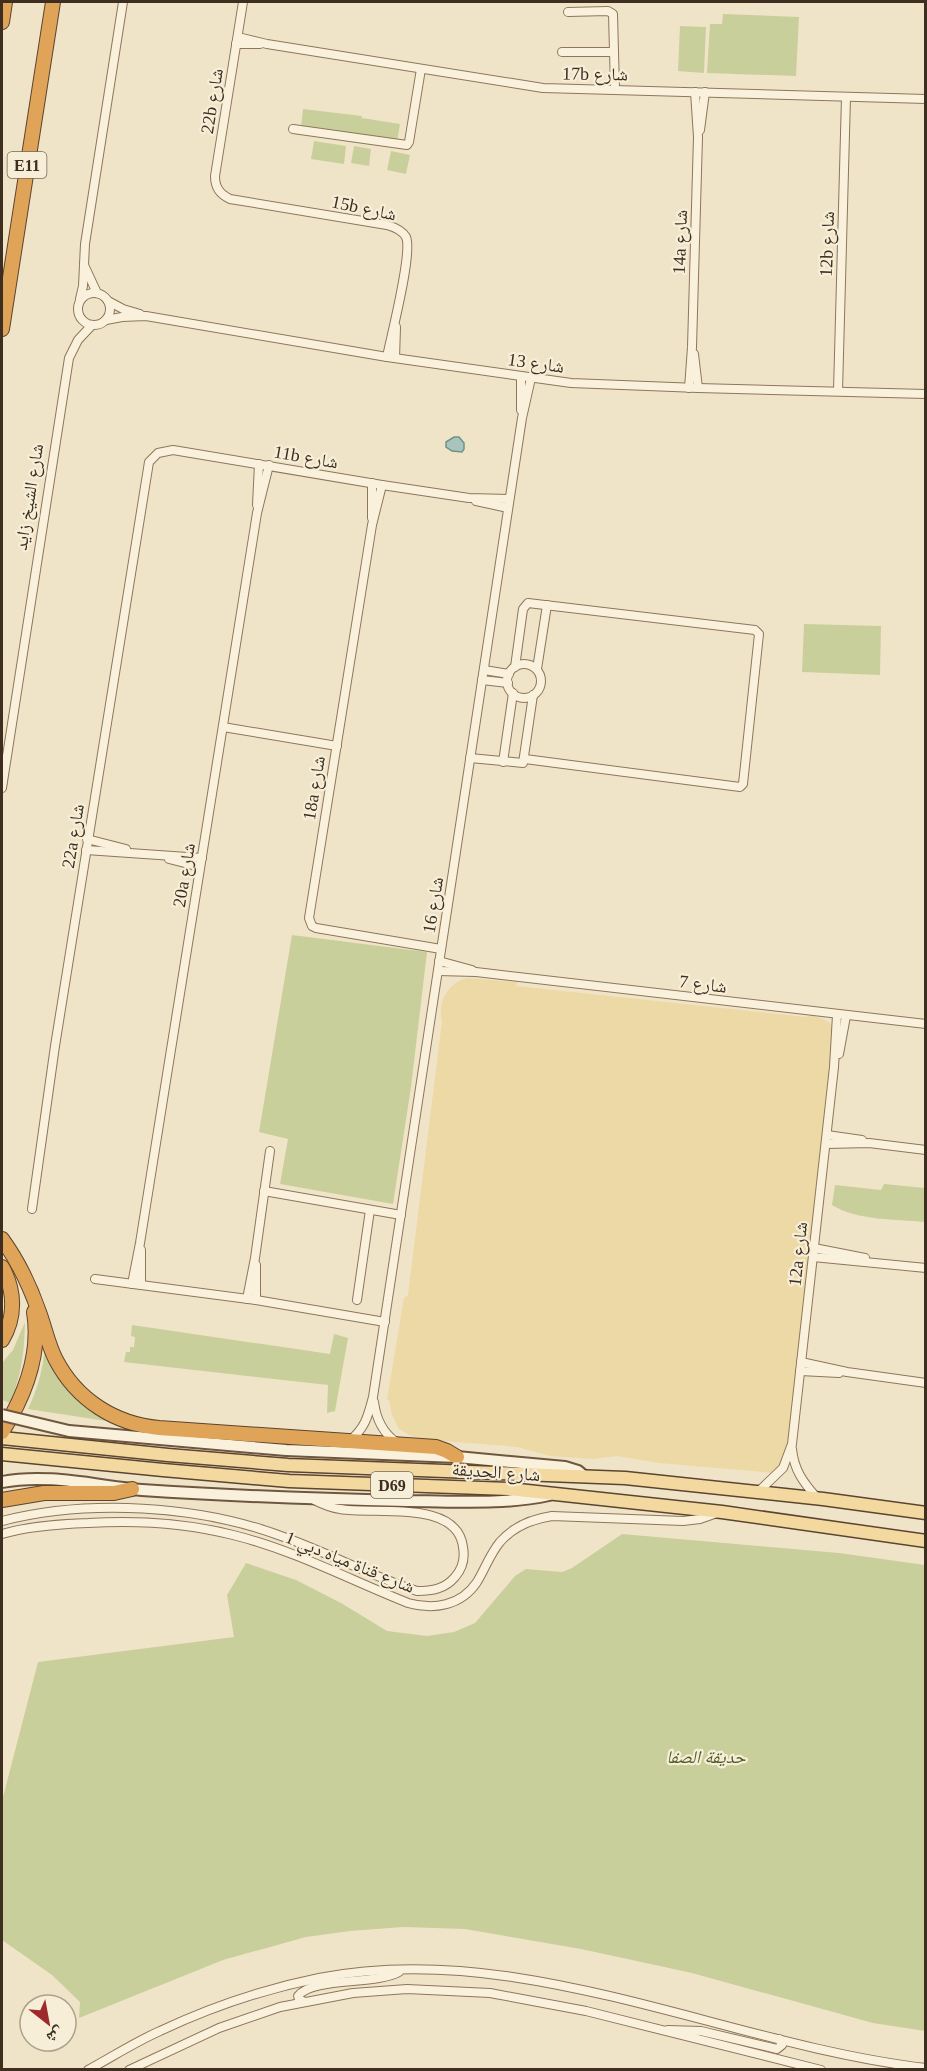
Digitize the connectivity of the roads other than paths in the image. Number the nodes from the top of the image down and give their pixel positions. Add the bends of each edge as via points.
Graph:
1 (5, 2) edge
2 (53, 2) edge
3 (123, 2) edge
4 (243, 2) edge
5 (568, 12) dead end
6 (2, 22) edge
7 (237, 40) junction
8 (562, 52) dead end
9 (614, 52) junction
10 (421, 69) junction
11 (615, 89) junction
12 (695, 92) junction
13 (705, 92) junction
14 (846, 97) junction
15 (926, 99) edge
16 (293, 129) dead end
17 (698, 137) junction
18 (230, 199) joint
19 (83, 264) junction
20 (97, 293) junction
21 (80, 299) junction
22 (108, 302) junction
23 (146, 316) junction
24 (106, 320) junction
25 (92, 325) junction
26 (2, 329) edge
27 (692, 347) junction
28 (391, 358) junction
29 (521, 376) junction
30 (531, 378) junction
31 (689, 388) junction
32 (698, 388) junction
33 (838, 392) junction
34 (926, 393) edge
35 (522, 418) junction
36 (259, 464) junction
37 (269, 465) junction
38 (147, 469) joint
39 (372, 483) junction
40 (382, 485) junction
41 (509, 504) junction
42 (257, 513) junction
43 (372, 525) junction
44 (547, 605) junction
45 (515, 667) junction
46 (537, 669) junction
47 (484, 670) junction
48 (509, 674) junction
49 (482, 680) junction
50 (508, 683) junction
51 (513, 693) junction
52 (533, 694) junction
53 (223, 727) junction
54 (336, 746) junction
55 (470, 758) junction
56 (525, 759) junction
57 (503, 762) junction
58 (2, 788) edge
59 (87, 839) junction
60 (86, 850) junction
61 (132, 852) junction
62 (162, 856) junction
63 (202, 858) junction
64 (200, 867) junction
65 (441, 949) junction
66 (440, 961) junction
67 (438, 971) junction
68 (476, 972) junction
69 (837, 1015) junction
70 (846, 1016) junction
71 (926, 1024) edge
72 (834, 1067) junction
73 (826, 1139) junction
74 (926, 1150) edge
75 (270, 1151) dead end
76 (264, 1191) junction
77 (32, 1209) dead end
78 (370, 1210) junction
79 (401, 1215) junction
80 (2, 1239) edge
81 (140, 1243) junction
82 (814, 1252) junction
83 (255, 1258) junction
84 (2, 1267) edge
85 (926, 1268) edge
86 (95, 1279) dead end
87 (28, 1283) junction
88 (132, 1284) junction
89 (141, 1285) junction
90 (246, 1299) junction
91 (256, 1300) junction
92 (357, 1300) dead end
93 (385, 1322) junction
94 (2, 1340) edge
95 (801, 1362) junction
96 (800, 1371) junction
97 (847, 1372) junction
98 (926, 1383) edge
99 (373, 1397) junction
100 (2, 1415) edge
101 (2, 1432) edge
102 (2, 1438) edge
103 (347, 1442) junction
104 (400, 1444) junction
105 (792, 1444) junction
106 (2, 1454) edge
107 (457, 1457) junction
108 (584, 1476) junction
109 (2, 1482) edge
110 (132, 1489) junction
111 (758, 1492) junction
112 (553, 1494) junction
113 (817, 1498) junction
114 (312, 1499) junction
115 (2, 1500) edge
116 (722, 1512) junction
117 (926, 1513) edge
118 (2, 1521) edge
119 (2, 1534) edge
120 (926, 1541) edge
121 (403, 1970) junction
122 (303, 2001) junction
123 (660, 2031) junction
124 (779, 2039) junction
125 (926, 2068) edge
126 (88, 2070) edge
127 (129, 2070) edge
128 (821, 2070) edge

1 - 6 highway
2 - 26 highway, E11
3 - 19 street
4 - 7 street, 22b شارع
5 - 9 street via 612,12
7 - 10 street, 17b شارع
7 - 18 street, 22b شارع via 215,176 220,193
8 - 9 street
9 - 11 street
10 - 11 street, 17b شارع via 530,87
10 - 16 street via 407,145
11 - 12 street, 17b شارع
12 - 13 street, 17b شارع
12 - 17 street, 14a شارع
13 - 14 street, 17b شارع
13 - 17 street, 14a شارع
14 - 15 street, 17b شارع
14 - 33 street, 12b شارع
17 - 27 street, 14a شارع
18 - 28 street, 15b شارع via 398,229 408,245
19 - 20 street
19 - 21 street
20 - 21 street
20 - 22 street
21 - 25 street via 79,316
22 - 23 street, شارع 13
22 - 24 street
23 - 24 street, شارع 13
23 - 28 street, شارع 13
24 - 25 street
25 - 58 street, شارع الشيخ زايد via 69,358
27 - 31 street, 14a شارع
27 - 32 street, 14a شارع
28 - 29 street, شارع 13
29 - 30 street, شارع 13
29 - 35 street, شارع 16
30 - 31 street, شارع 13
30 - 35 street, شارع 16
31 - 32 street, شارع 13
32 - 33 street, شارع 13
33 - 34 street, شارع 13
35 - 41 street, شارع 16
36 - 37 street, 11b شارع
36 - 38 street, 11b شارع via 173,450 158,453
36 - 42 street, 20a شارع
37 - 39 street, 11b شارع
37 - 42 street, 20a شارع
38 - 59 street, 22a شارع
39 - 40 street, 11b شارع
39 - 43 street, 18a شارع
40 - 41 street, 11b شارع
40 - 43 street, 18a شارع
41 - 47 street, شارع 16
42 - 53 street, 20a شارع
43 - 54 street, 18a شارع
44 - 45 street via 524,606
44 - 46 street
44 - 56 street via 757,630 743,784 739,787
45 - 46 street via 524,664
45 - 48 street
46 - 52 street via 541,683
47 - 48 street
47 - 49 street, شارع 16
48 - 50 street
49 - 50 street
49 - 55 street, شارع 16
50 - 51 street
51 - 52 street via 521,697
51 - 57 street
52 - 56 street
53 - 54 street
53 - 63 street, 20a شارع
54 - 65 street, 18a شارع via 310,922 316,928
55 - 57 street
55 - 65 street, شارع 16
56 - 57 street via 522,764
59 - 60 street, 22a شارع
59 - 61 street
60 - 61 street
60 - 77 street, 22a شارع
61 - 62 street
62 - 63 street
62 - 64 street
63 - 64 street, 20a شارع
64 - 81 street, 20a شارع
65 - 66 street, شارع 16
66 - 67 street, شارع 16
66 - 68 street, شارع 7
67 - 68 street, شارع 7
67 - 79 street, شارع 16
68 - 69 street, شارع 7
69 - 70 street, شارع 7
69 - 72 street, 12a شارع
70 - 71 street, شارع 7
70 - 72 street, 12a شارع
72 - 73 street, 12a شارع
73 - 74 street
73 - 82 street, 12a شارع
75 - 76 street
76 - 78 street
76 - 83 street
78 - 79 street
78 - 92 street
79 - 93 street, شارع 16
80 - 87 highway
81 - 88 street, 20a شارع
81 - 89 street, 20a شارع
82 - 85 street
82 - 95 street, 12a شارع
83 - 90 street
83 - 91 street
84 - 94 highway via 13,1304
86 - 88 street
87 - 101 highway via 36,1336 19,1401
87 - 103 highway via 63,1371 81,1393 117,1418 159,1428
88 - 89 street
89 - 90 street
90 - 91 street
91 - 93 street
93 - 99 street, شارع 16
95 - 96 street, 12a شارع
95 - 97 street
96 - 97 street
96 - 105 street, 12a شارع
97 - 98 street
99 - 103 street, شارع 16 via 365,1424
99 - 104 street, شارع 16 via 380,1425
100 - 107 main road, bridge via 69,1431 286,1450
102 - 108 main road, شارع الحديقة / D69 via 288,1465
103 - 104 highway
104 - 107 highway via 436,1447
105 - 111 street, 12a شارع via 783,1468
105 - 113 street, 12a شارع via 796,1469
106 - 112 main road, شارع الحديقة / D69 via 289,1481 476,1487
107 - 108 main road via 565,1467
108 - 111 main road, شارع الحديقة / D69
109 - 110 main road via 44,1479
110 - 114 main road
110 - 115 highway via 114,1493 44,1493
111 - 113 main road, شارع الحديقة / D69
112 - 114 main road via 508,1500
112 - 116 main road, شارع الحديقة / D69
113 - 117 main road, شارع الحديقة / D69
114 - 118 street, شارع قناة مياه دبي 1 via 338,1509 427,1514 445,1520 463,1544 462,1566 439,1589 417,1591 280,1535 197,1515 102,1509 42,1513
116 - 119 street, شارع قناة مياه دبي 1 via 683,1521 536,1518 501,1540 471,1590 435,1607 408,1603 260,1543 167,1523 100,1522
116 - 120 main road, شارع الحديقة / D69
121 - 122 street via 382,1978 304,1990 298,1996
121 - 124 street via 470,1971 551,1984
121 - 126 street via 339,1975 267,1990 158,2031
122 - 123 street via 377,1990 472,1992 586,2011
122 - 127 street via 230,2024
123 - 124 street via 701,2031 777,2049 782,2045
123 - 128 street
124 - 125 street

